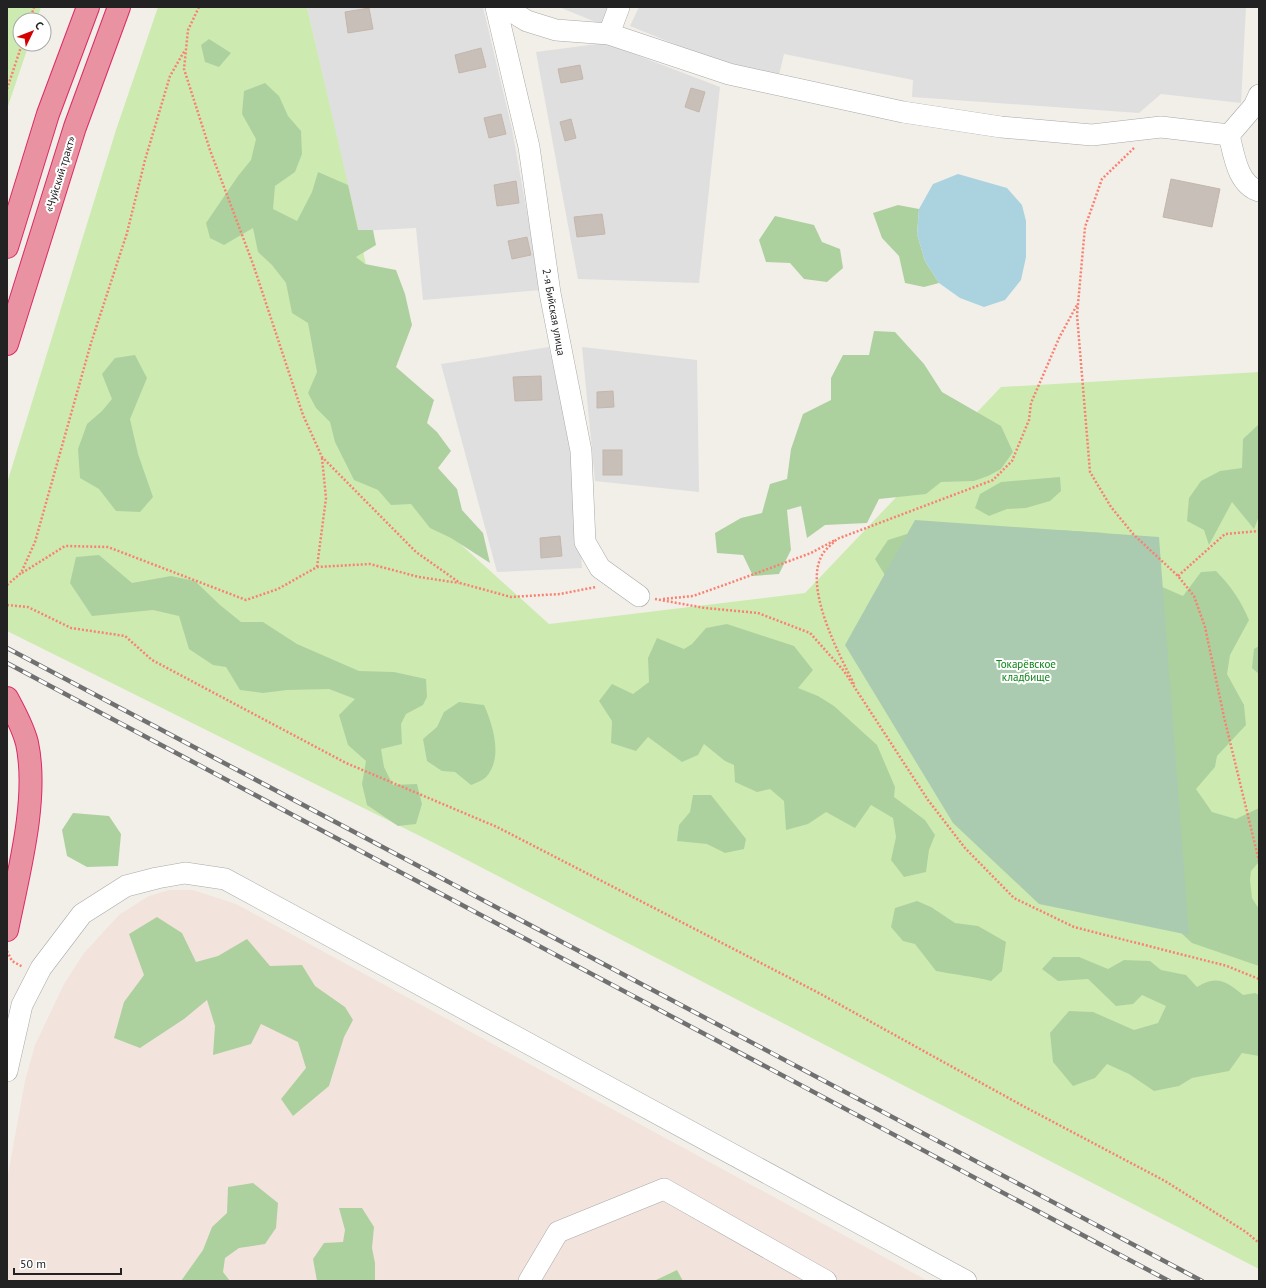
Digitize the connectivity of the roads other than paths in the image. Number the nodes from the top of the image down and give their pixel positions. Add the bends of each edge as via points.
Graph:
1 (88, 7) edge
2 (119, 7) edge
3 (496, 7) edge
4 (504, 7) edge
5 (620, 7) edge
6 (609, 34) junction
7 (1259, 95) edge
8 (1229, 135) junction
9 (1259, 191) edge
10 (7, 247) edge
11 (7, 344) edge
12 (639, 596) dead end
13 (7, 698) edge
14 (7, 930) edge
15 (7, 1071) edge
16 (529, 1281) edge
17 (826, 1281) edge
18 (966, 1281) edge

1 - 10 highway via 48,114
2 - 11 highway, «Чуйский тракт» via 75,127
3 - 12 street, 2-я Бийская улица via 528,147 550,293 581,451 585,542 600,568
4 - 6 street via 527,21 556,30
5 - 6 street
6 - 8 street via 729,74 903,112 1001,127 1092,135 1161,127
7 - 8 street via 1254,106
8 - 9 street via 1240,174 1253,190
13 - 14 highway via 19,720 27,743 30,769 27,831
15 - 18 street via 22,1005 41,968 82,914 126,886 149,880 185,873 225,879
16 - 17 street via 558,1232 664,1189

